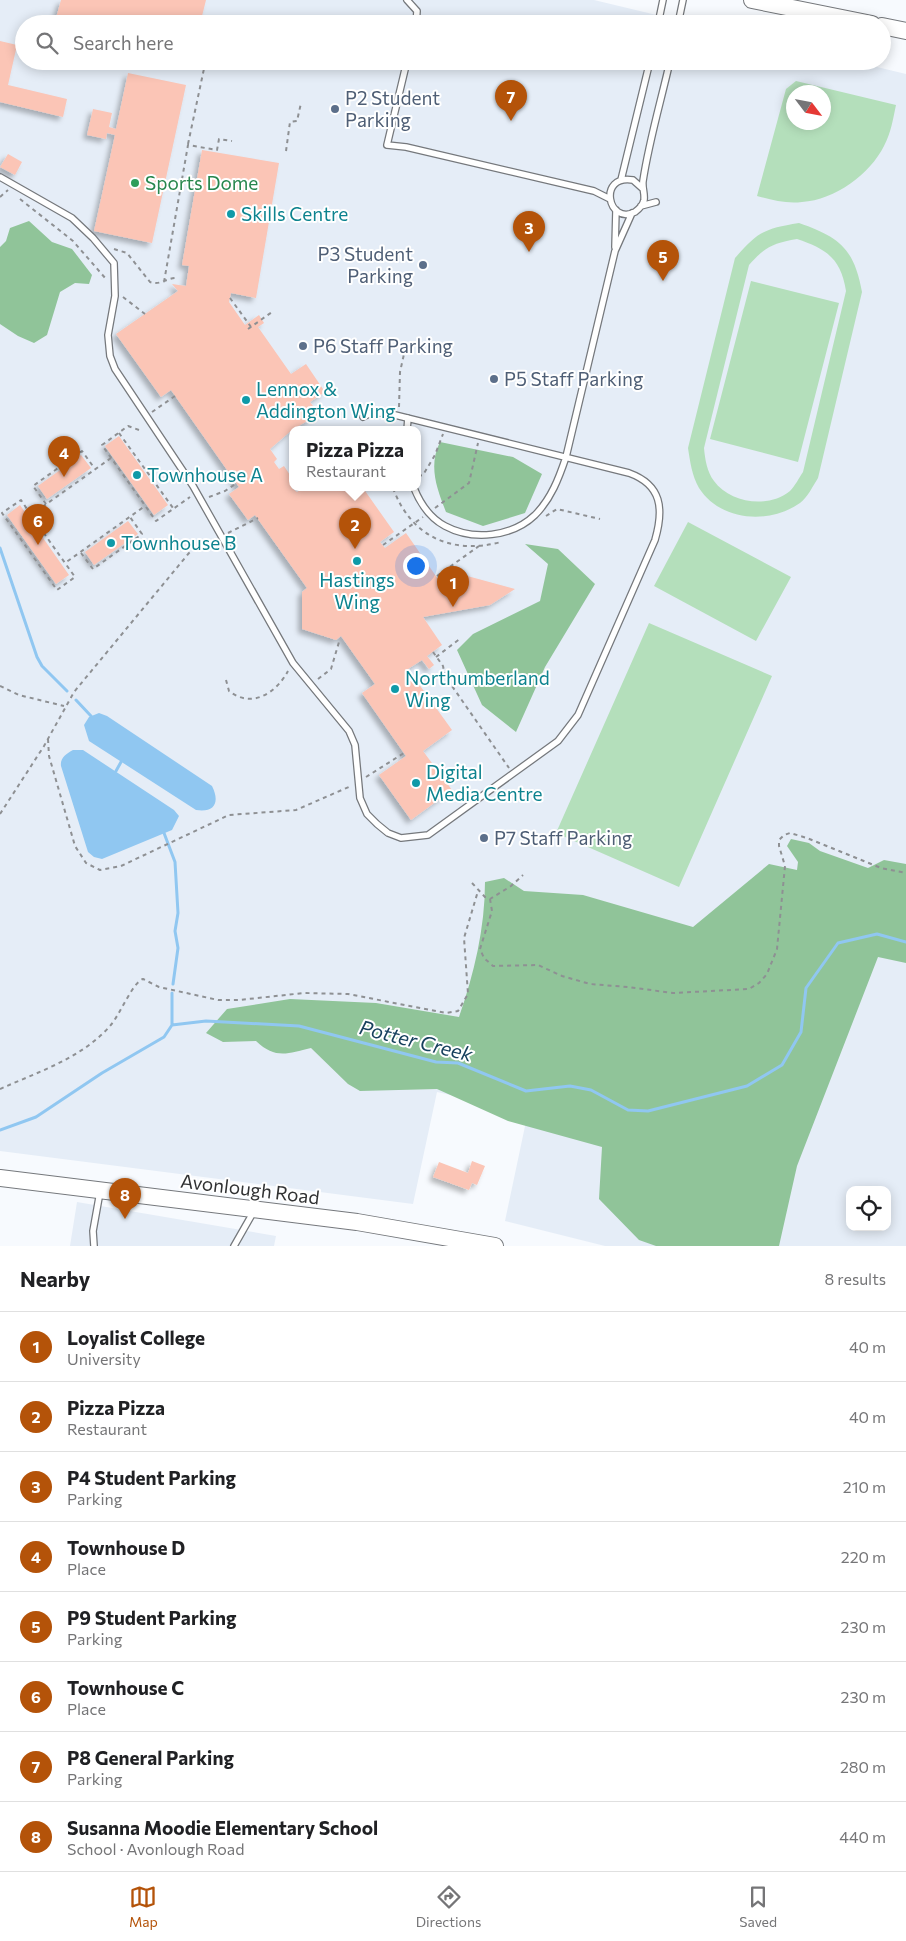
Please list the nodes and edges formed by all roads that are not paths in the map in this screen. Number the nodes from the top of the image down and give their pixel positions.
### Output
1 (407, 0) edge
2 (663, 0) edge
3 (684, 0) edge
4 (752, 0) edge
5 (416, 15) edge
6 (660, 15) edge
7 (680, 15) edge
8 (827, 15) edge
9 (891, 28) edge
10 (906, 30) edge
11 (405, 70) edge
12 (648, 70) edge
13 (668, 70) edge
14 (0, 177) edge
15 (621, 180) junction
16 (612, 188) junction
17 (594, 191) junction
18 (643, 191) junction
19 (610, 199) junction
20 (641, 206) junction
21 (616, 210) junction
22 (632, 213) junction
23 (615, 251) junction
24 (363, 417) dead end
25 (408, 418) junction
26 (407, 426) edge
27 (566, 457) junction
28 (416, 491) edge
29 (0, 1178) edge
30 (100, 1190) junction
31 (256, 1210) junction
32 (94, 1246) edge
33 (234, 1246) edge
34 (495, 1246) edge

1 - 5 lane
2 - 6 lane
3 - 7 lane
4 - 8 street
9 - 10 street
11 - 17 lane
12 - 15 lane
13 - 18 lane
14 - 27 lane
15 - 16 lane
15 - 18 lane
16 - 17 lane
16 - 19 lane
17 - 19 lane
18 - 20 lane
18 - 20 lane
19 - 21 lane
20 - 22 lane
21 - 22 lane
21 - 23 lane
22 - 23 lane
23 - 27 lane
24 - 25 lane
25 - 26 lane
25 - 27 lane
27 - 28 lane
29 - 30 street, Avonlough Road
30 - 31 street, Avonlough Road
30 - 32 lane
31 - 33 lane
31 - 34 street, Avonlough Road

